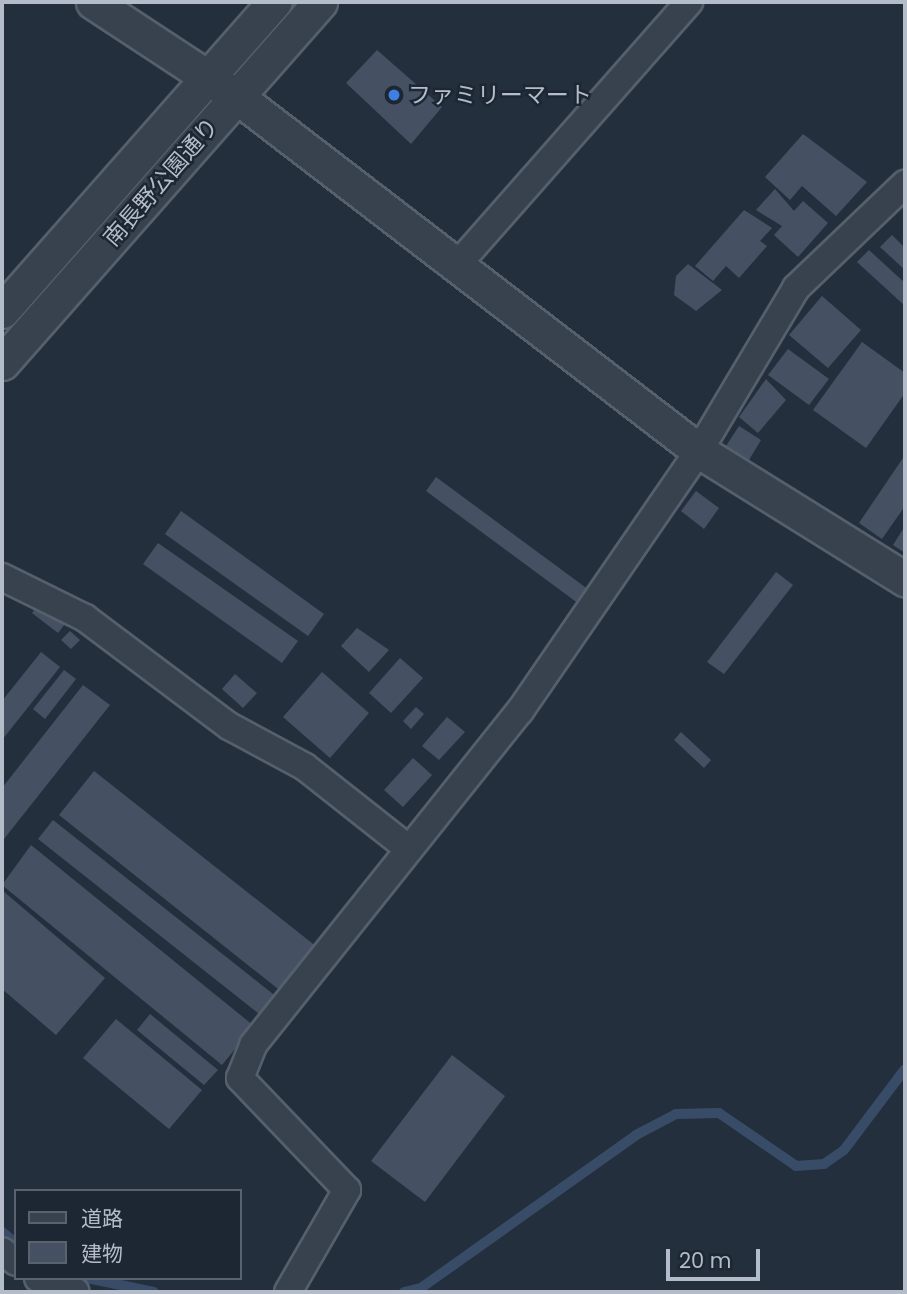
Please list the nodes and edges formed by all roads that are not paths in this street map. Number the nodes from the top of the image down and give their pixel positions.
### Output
1 (93, 2) edge
2 (274, 2) edge
3 (320, 2) edge
4 (689, 2) edge
5 (209, 77) junction
6 (236, 96) junction
7 (905, 184) edge
8 (459, 263) junction
9 (2, 311) edge
10 (2, 363) edge
11 (699, 451) junction
12 (2, 577) edge
13 (905, 579) edge
14 (409, 849) junction
15 (43, 1280) edge
16 (76, 1292) edge
17 (288, 1292) edge

1 - 5 street
2 - 5 street, 南長野公園通り
3 - 6 street, 南長野公園通り
4 - 8 street
5 - 6 street
5 - 9 street, 南長野公園通り
6 - 8 street
6 - 10 street, 南長野公園通り
7 - 11 street
8 - 11 street
11 - 13 street
11 - 14 street
12 - 14 street
14 - 17 street
15 - 16 street

